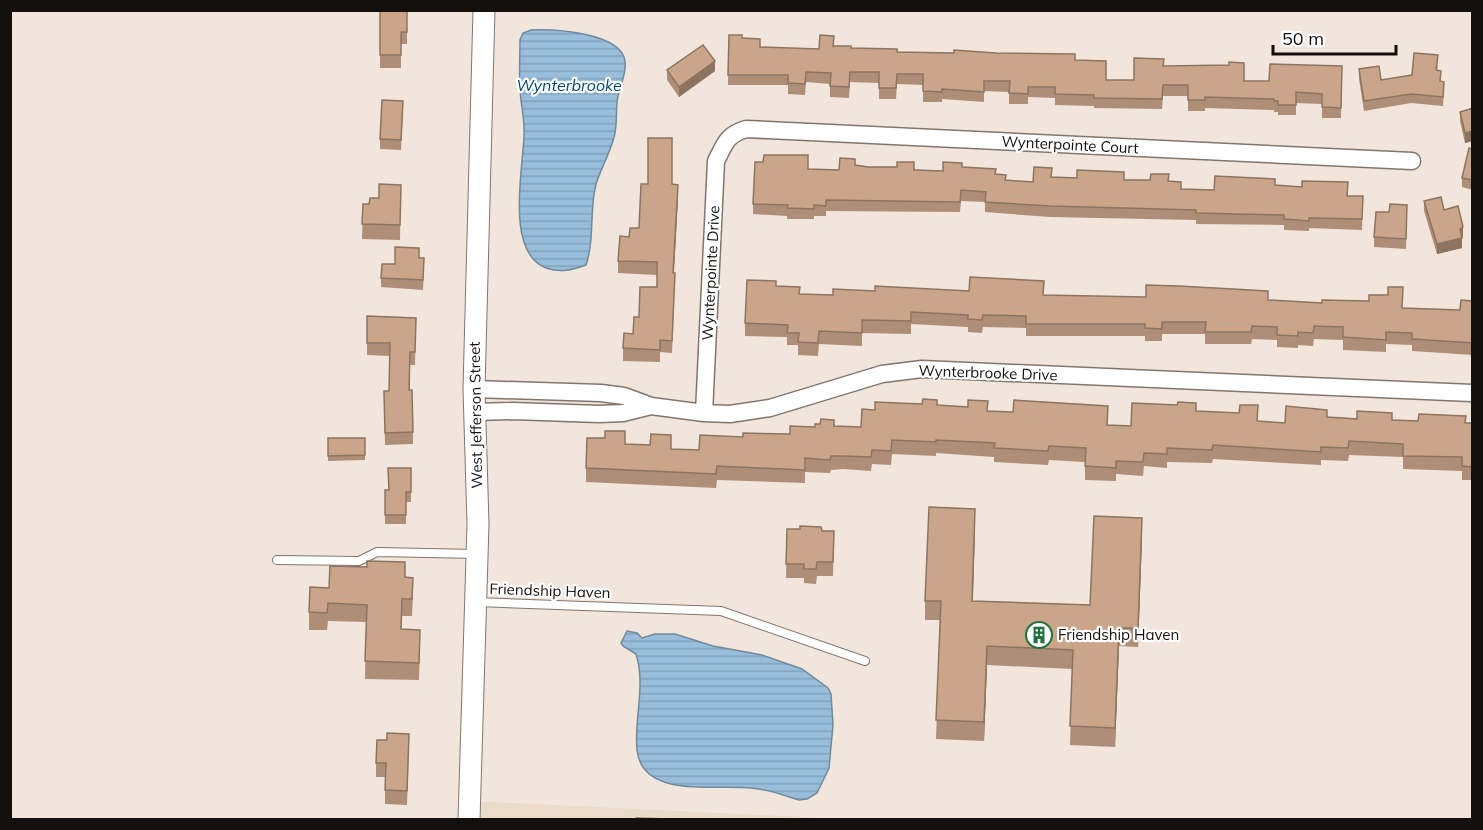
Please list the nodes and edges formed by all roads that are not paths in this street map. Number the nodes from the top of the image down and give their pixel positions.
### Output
1 (484, 10) edge
2 (729, 136) joint
3 (1412, 161) dead end
4 (474, 389) junction
5 (1473, 393) edge
6 (651, 406) junction
7 (474, 412) junction
8 (704, 413) junction
9 (478, 554) junction
10 (277, 560) dead end
11 (477, 602) junction
12 (865, 661) dead end
13 (469, 819) edge

1 - 4 street, West Jefferson Street
2 - 3 street, Wynterpointe Court
2 - 8 street, Wynterpointe Drive
4 - 6 street
4 - 7 street, West Jefferson Street
5 - 8 street, Wynterbrooke Drive
6 - 7 street, Wynterbrooke Drive
6 - 8 street, Wynterbrooke Drive
7 - 9 street, West Jefferson Street
9 - 10 lane
9 - 11 street, West Jefferson Street
11 - 12 lane, Friendship Haven
11 - 13 street, West Jefferson Street

